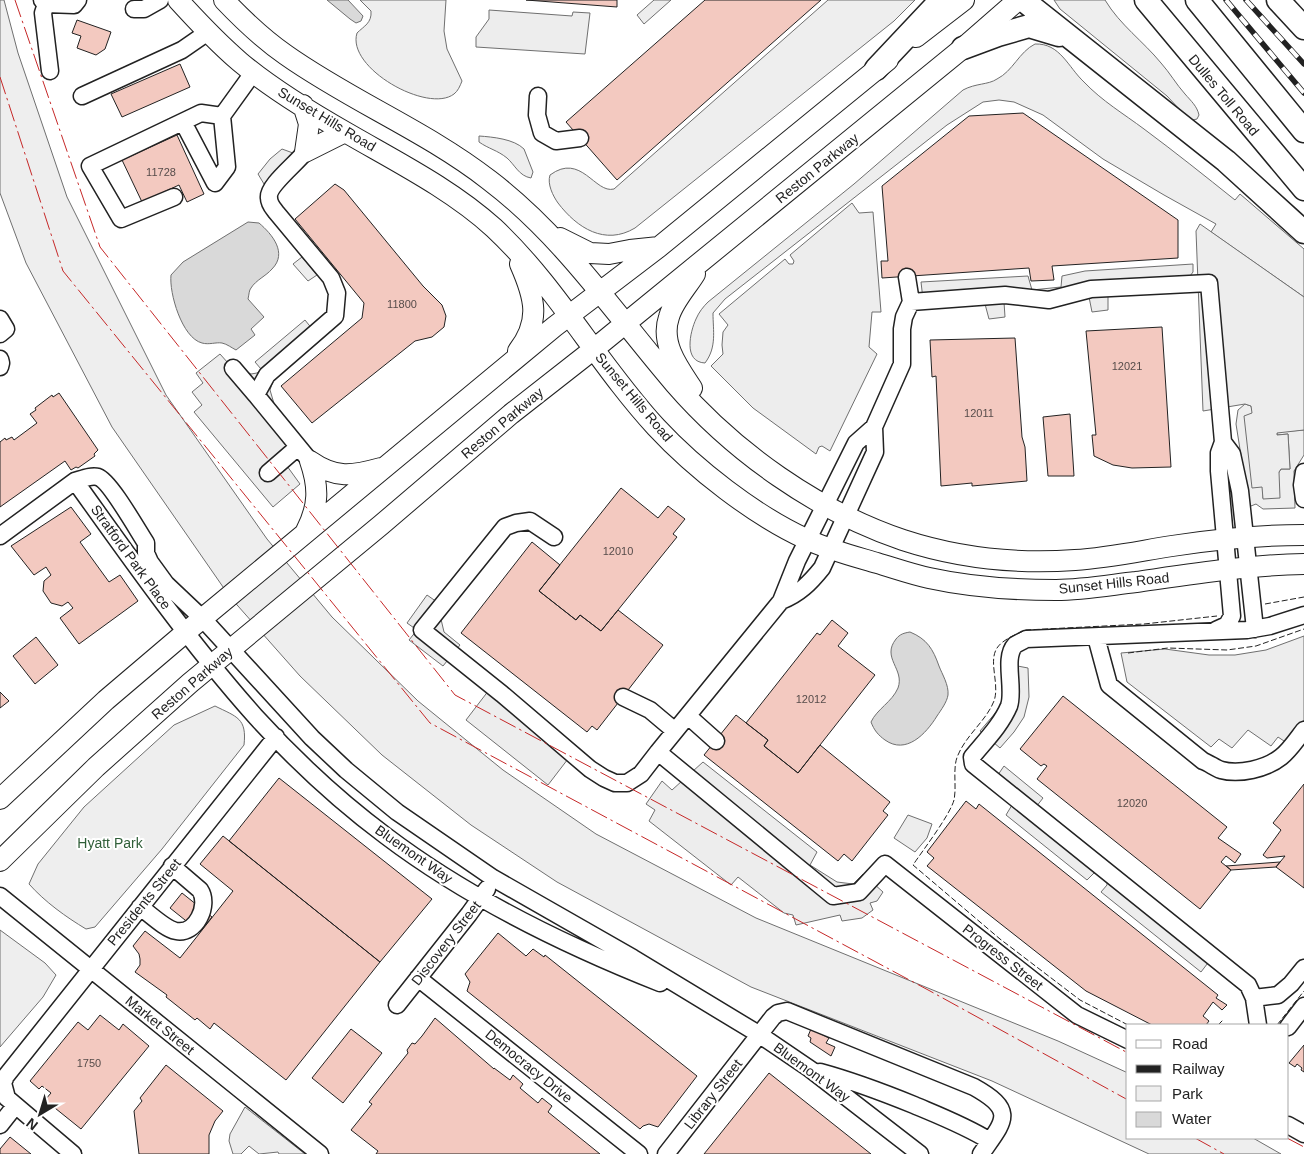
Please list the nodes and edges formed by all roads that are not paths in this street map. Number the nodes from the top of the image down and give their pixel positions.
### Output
1 (78, 0) edge
2 (160, 0) edge
3 (178, 0) edge
4 (224, 0) edge
5 (941, 0) edge
6 (964, 0) edge
7 (1018, 0) edge
8 (1023, 0) edge
9 (1146, 0) edge
10 (1197, 0) edge
11 (1278, 0) edge
12 (44, 2) edge
13 (132, 3) edge
14 (1304, 28) edge
15 (208, 32) junction
16 (1074, 40) junction
17 (963, 48) junction
18 (876, 69) junction
19 (50, 71) dead end
20 (253, 73) junction
21 (82, 96) dead end
22 (538, 96) dead end
23 (303, 106) junction
24 (222, 116) junction
25 (183, 122) junction
26 (1304, 131) edge
27 (345, 132) junction
28 (580, 138) dead end
29 (305, 152) junction
30 (1304, 189) edge
31 (174, 197) dead end
32 (546, 229) junction
33 (1304, 232) edge
34 (659, 247) junction
35 (514, 249) junction
36 (705, 258) junction
37 (908, 277) dead end
38 (599, 293) junction
39 (911, 302) junction
40 (569, 315) junction
41 (0, 318) edge
42 (624, 324) junction
43 (0, 334) edge
44 (594, 349) junction
45 (0, 359) edge
46 (0, 367) edge
47 (233, 368) dead end
48 (505, 368) junction
49 (256, 395) junction
50 (874, 427) junction
51 (720, 432) junction
52 (1223, 442) junction
53 (304, 454) junction
54 (386, 467) junction
55 (1304, 472) edge
56 (268, 473) dead end
57 (75, 481) junction
58 (1304, 499) edge
59 (825, 504) junction
60 (847, 515) junction
61 (1304, 535) edge
62 (0, 536) edge
63 (1246, 536) junction
64 (554, 537) dead end
65 (299, 539) junction
66 (1224, 539) junction
67 (808, 540) junction
68 (831, 548) junction
69 (140, 557) junction
70 (1304, 564) edge
71 (1249, 567) junction
72 (1227, 570) junction
73 (781, 601) junction
74 (1304, 615) edge
75 (203, 619) junction
76 (1255, 629) junction
77 (1216, 630) junction
78 (186, 632) junction
79 (1096, 637) junction
80 (231, 649) junction
81 (213, 664) junction
82 (626, 693) dead end
83 (688, 716) junction
84 (1304, 730) edge
85 (675, 731) junction
86 (276, 737) junction
87 (716, 741) dead end
88 (658, 752) junction
89 (0, 799) edge
90 (0, 861) edge
91 (172, 866) junction
92 (493, 878) junction
93 (0, 896) edge
94 (481, 898) junction
95 (140, 907) junction
96 (90, 968) junction
97 (1304, 968) edge
98 (418, 978) junction
99 (698, 998) junction
100 (1254, 998) junction
101 (397, 1005) dead end
102 (1304, 1006) edge
103 (1258, 1024) edge
104 (1289, 1026) edge
105 (760, 1035) junction
106 (1126, 1039) edge
107 (810, 1069) junction
108 (1, 1084) edge
109 (15, 1106) junction
110 (0, 1125) edge
111 (1289, 1126) edge
112 (1304, 1134) edge
113 (986, 1148) edge
114 (73, 1154) edge
115 (320, 1154) edge
116 (639, 1154) edge
117 (666, 1154) edge
118 (920, 1154) edge

1 - 12 street
2 - 13 street
3 - 15 main road, Sunset Hills Road
4 - 32 main road, Sunset Hills Road
5 - 18 highway
6 - 18 main road
7 - 17 main road, Reston Parkway
8 - 16 highway
9 - 30 highway, Dulles Toll Road
10 - 26 highway
11 - 14 highway
12 - 19 street
15 - 20 main road, Sunset Hills Road
15 - 21 street
16 - 17 highway
16 - 33 highway
17 - 36 main road, Reston Parkway
18 - 34 main road
20 - 23 main road, Sunset Hills Road
20 - 24 street
22 - 28 street
23 - 27 main road, Sunset Hills Road
23 - 29 main road
24 - 25 street
24 - 25 street
25 - 31 street
27 - 29 main road
27 - 35 main road, Sunset Hills Road
29 - 49 street
32 - 34 main road
32 - 38 main road, Sunset Hills Road
34 - 38 main road
35 - 40 main road, Sunset Hills Road
35 - 48 main road
36 - 42 main road, Reston Parkway
36 - 51 main road
37 - 39 street
38 - 40 main road
38 - 42 main road, Sunset Hills Road
39 - 50 street
39 - 52 street
40 - 44 main road, Sunset Hills Road
40 - 48 main road
41 - 43 street
42 - 44 main road, Reston Parkway
42 - 51 main road, Sunset Hills Road
44 - 67 main road, Sunset Hills Road
44 - 80 main road, Reston Parkway
45 - 46 street
47 - 49 street
48 - 54 main road
49 - 53 street
50 - 59 street
50 - 60 street
51 - 59 main road, Sunset Hills Road
52 - 63 street
52 - 66 street
53 - 54 main road
53 - 56 street
53 - 65 main road
54 - 65 main road
55 - 58 street
57 - 62 street, Stratford Park Place
57 - 69 street, Stratford Park Place
57 - 69 street, Stratford Park Place
59 - 60 main road, Sunset Hills Road
59 - 67 street
60 - 66 main road, Sunset Hills Road
60 - 68 street
61 - 63 main road, Sunset Hills Road
63 - 66 main road, Sunset Hills Road
63 - 71 street
64 - 88 street
65 - 75 main road
66 - 72 street
67 - 68 main road, Sunset Hills Road
67 - 73 street
68 - 72 main road, Sunset Hills Road
68 - 73 street
69 - 75 street, Stratford Park Place
69 - 78 street, Stratford Park Place
70 - 71 main road, Sunset Hills Road
71 - 72 main road, Sunset Hills Road
71 - 76 street
72 - 77 street
73 - 83 street
74 - 76 street
75 - 78 main road
75 - 80 street, Bluemont Way
76 - 77 street
77 - 79 street
78 - 81 street, Bluemont Way
78 - 89 main road
79 - 84 street
79 - 100 street
80 - 81 main road, Reston Parkway
80 - 92 street, Bluemont Way
81 - 86 street, Bluemont Way
81 - 90 main road, Reston Parkway
82 - 85 street
83 - 85 street
83 - 87 street
85 - 88 street
86 - 91 street, Presidents Street
86 - 94 street, Bluemont Way
88 - 106 street, Progress Street
91 - 95 street, Presidents Street
91 - 95 street
92 - 94 street, Discovery Street
92 - 99 street, Bluemont Way
93 - 96 street, Market Street
94 - 98 street, Discovery Street
94 - 99 street, Bluemont Way
95 - 96 street, Presidents Street
96 - 108 street, Presidents Street
96 - 115 street, Market Street
97 - 100 street
98 - 101 street, Discovery Street
98 - 116 street, Democracy Drive
99 - 105 street, Bluemont Way
100 - 103 street
102 - 104 street
105 - 107 street, Bluemont Way
105 - 113 street, Library Street
105 - 117 street, Library Street
107 - 113 street
107 - 118 street, Bluemont Way
108 - 109 street
109 - 110 street
109 - 114 street
111 - 112 street

